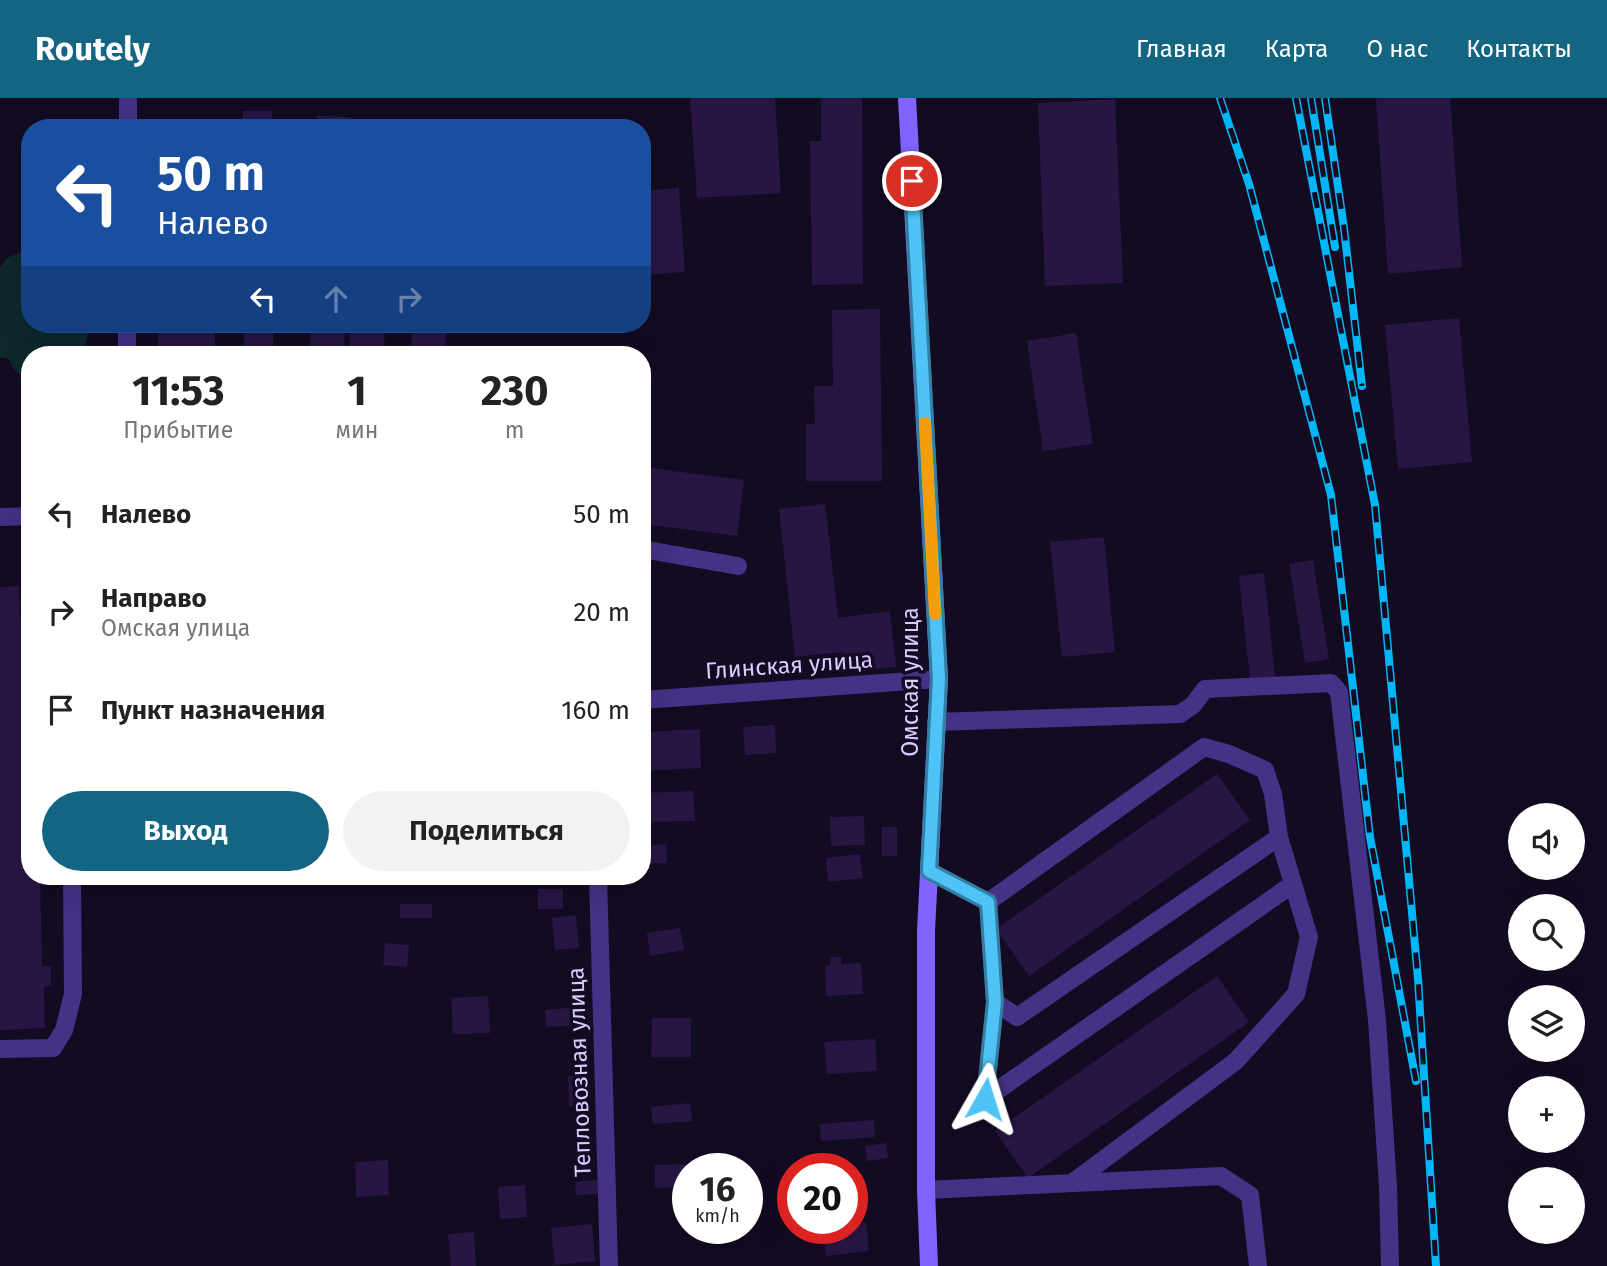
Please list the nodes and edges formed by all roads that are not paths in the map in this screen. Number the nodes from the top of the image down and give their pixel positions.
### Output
1 (128, 98) edge
2 (907, 98) edge
3 (128, 119) edge
4 (21, 516) edge
5 (0, 517) edge
6 (651, 551) edge
7 (738, 566) dead end
8 (939, 679) junction
9 (651, 699) edge
10 (936, 722) junction
11 (1279, 837) junction
12 (929, 871) junction
13 (1293, 884) junction
14 (72, 885) edge
15 (598, 885) edge
16 (988, 902) junction
17 (995, 1002) junction
18 (0, 1049) edge
19 (1072, 1183) junction
20 (926, 1190) junction
21 (608, 1266) edge
22 (929, 1266) edge
23 (1258, 1266) edge
24 (1390, 1266) edge

1 - 3 street
2 - 8 main road, Омская улица
4 - 5 street
6 - 7 street
8 - 9 street, Глинская улица
8 - 10 main road, Омская улица
10 - 12 main road, Омская улица
10 - 24 street
11 - 13 street
11 - 16 street
11 - 17 street
12 - 16 street
12 - 20 main road, Омская улица
13 - 17 street
13 - 19 street
14 - 18 street
15 - 21 street, Тепловозная улица
16 - 17 street
19 - 20 street
19 - 23 street
20 - 22 main road, Омская улица

